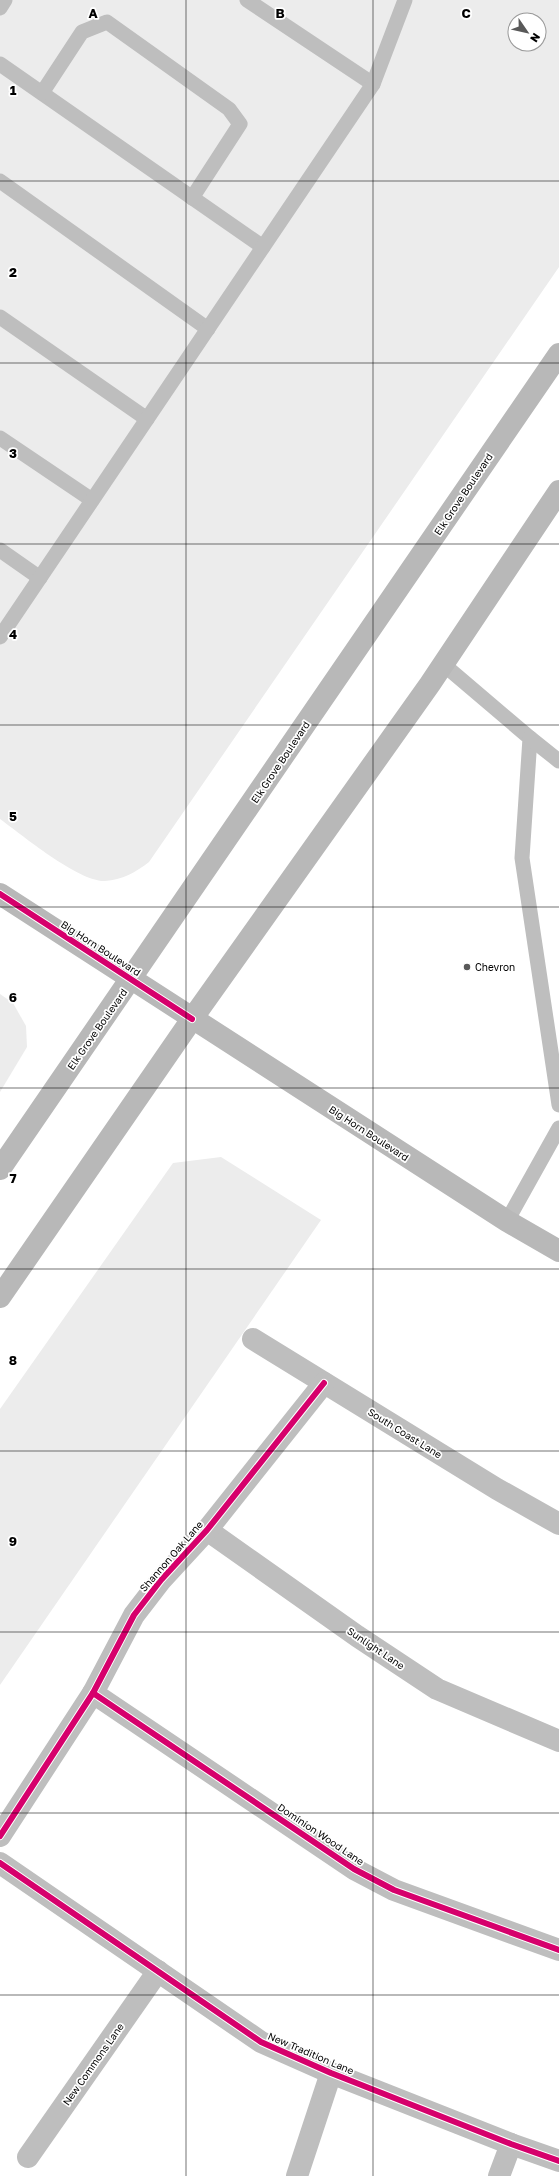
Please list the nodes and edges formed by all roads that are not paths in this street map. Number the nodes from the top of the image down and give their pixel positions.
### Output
1 (6, 0) edge
2 (247, 0) edge
3 (405, 0) edge
4 (0, 8) edge
5 (0, 64) edge
6 (373, 84) junction
7 (42, 93) junction
8 (0, 182) edge
9 (192, 198) junction
10 (263, 247) junction
11 (0, 317) edge
12 (208, 329) junction
13 (559, 354) edge
14 (147, 419) junction
15 (0, 438) edge
16 (559, 491) edge
17 (92, 500) junction
18 (0, 550) edge
19 (40, 578) junction
20 (0, 637) edge
21 (443, 664) junction
22 (530, 738) junction
23 (559, 761) edge
24 (0, 894) edge
25 (131, 980) junction
26 (192, 1019) junction
27 (559, 1105) edge
28 (559, 1128) edge
29 (0, 1169) edge
30 (506, 1221) junction
31 (559, 1251) edge
32 (0, 1297) edge
33 (253, 1339) dead end
34 (324, 1383) junction
35 (559, 1524) edge
36 (207, 1530) junction
37 (93, 1693) junction
38 (559, 1741) edge
39 (0, 1836) edge
40 (0, 1863) edge
41 (559, 1950) edge
42 (158, 1971) junction
43 (331, 2073) junction
44 (511, 2144) junction
45 (28, 2157) dead end
46 (559, 2160) edge
47 (296, 2176) edge
48 (499, 2176) edge

1 - 4 lane
2 - 6 lane
3 - 6 lane
5 - 7 lane
6 - 10 lane
7 - 9 lane
7 - 9 lane
8 - 12 lane
9 - 10 lane
10 - 12 lane
11 - 14 lane
12 - 14 lane
13 - 25 main road, Elk Grove Boulevard
14 - 17 lane
15 - 17 lane
16 - 21 main road
17 - 19 lane
18 - 19 lane
19 - 20 lane
21 - 22 lane
21 - 26 main road
22 - 23 lane
22 - 27 lane
24 - 25 main road, Big Horn Boulevard
25 - 26 main road, Big Horn Boulevard
25 - 29 main road, Elk Grove Boulevard
26 - 30 main road, Big Horn Boulevard
26 - 32 main road
28 - 30 lane
30 - 31 main road, Big Horn Boulevard
33 - 34 street, South Coast Lane
34 - 35 street, South Coast Lane
34 - 36 street, Shannon Oak Lane
36 - 37 street, Shannon Oak Lane
36 - 38 street, Sunlight Lane
37 - 39 street, Shannon Oak Lane
37 - 41 street, Dominion Wood Lane
40 - 42 street, New Tradition Lane
42 - 43 street, New Tradition Lane
42 - 45 street, New Commons Lane
43 - 44 street, New Tradition Lane
43 - 47 street
44 - 46 street, New Tradition Lane
44 - 48 street

